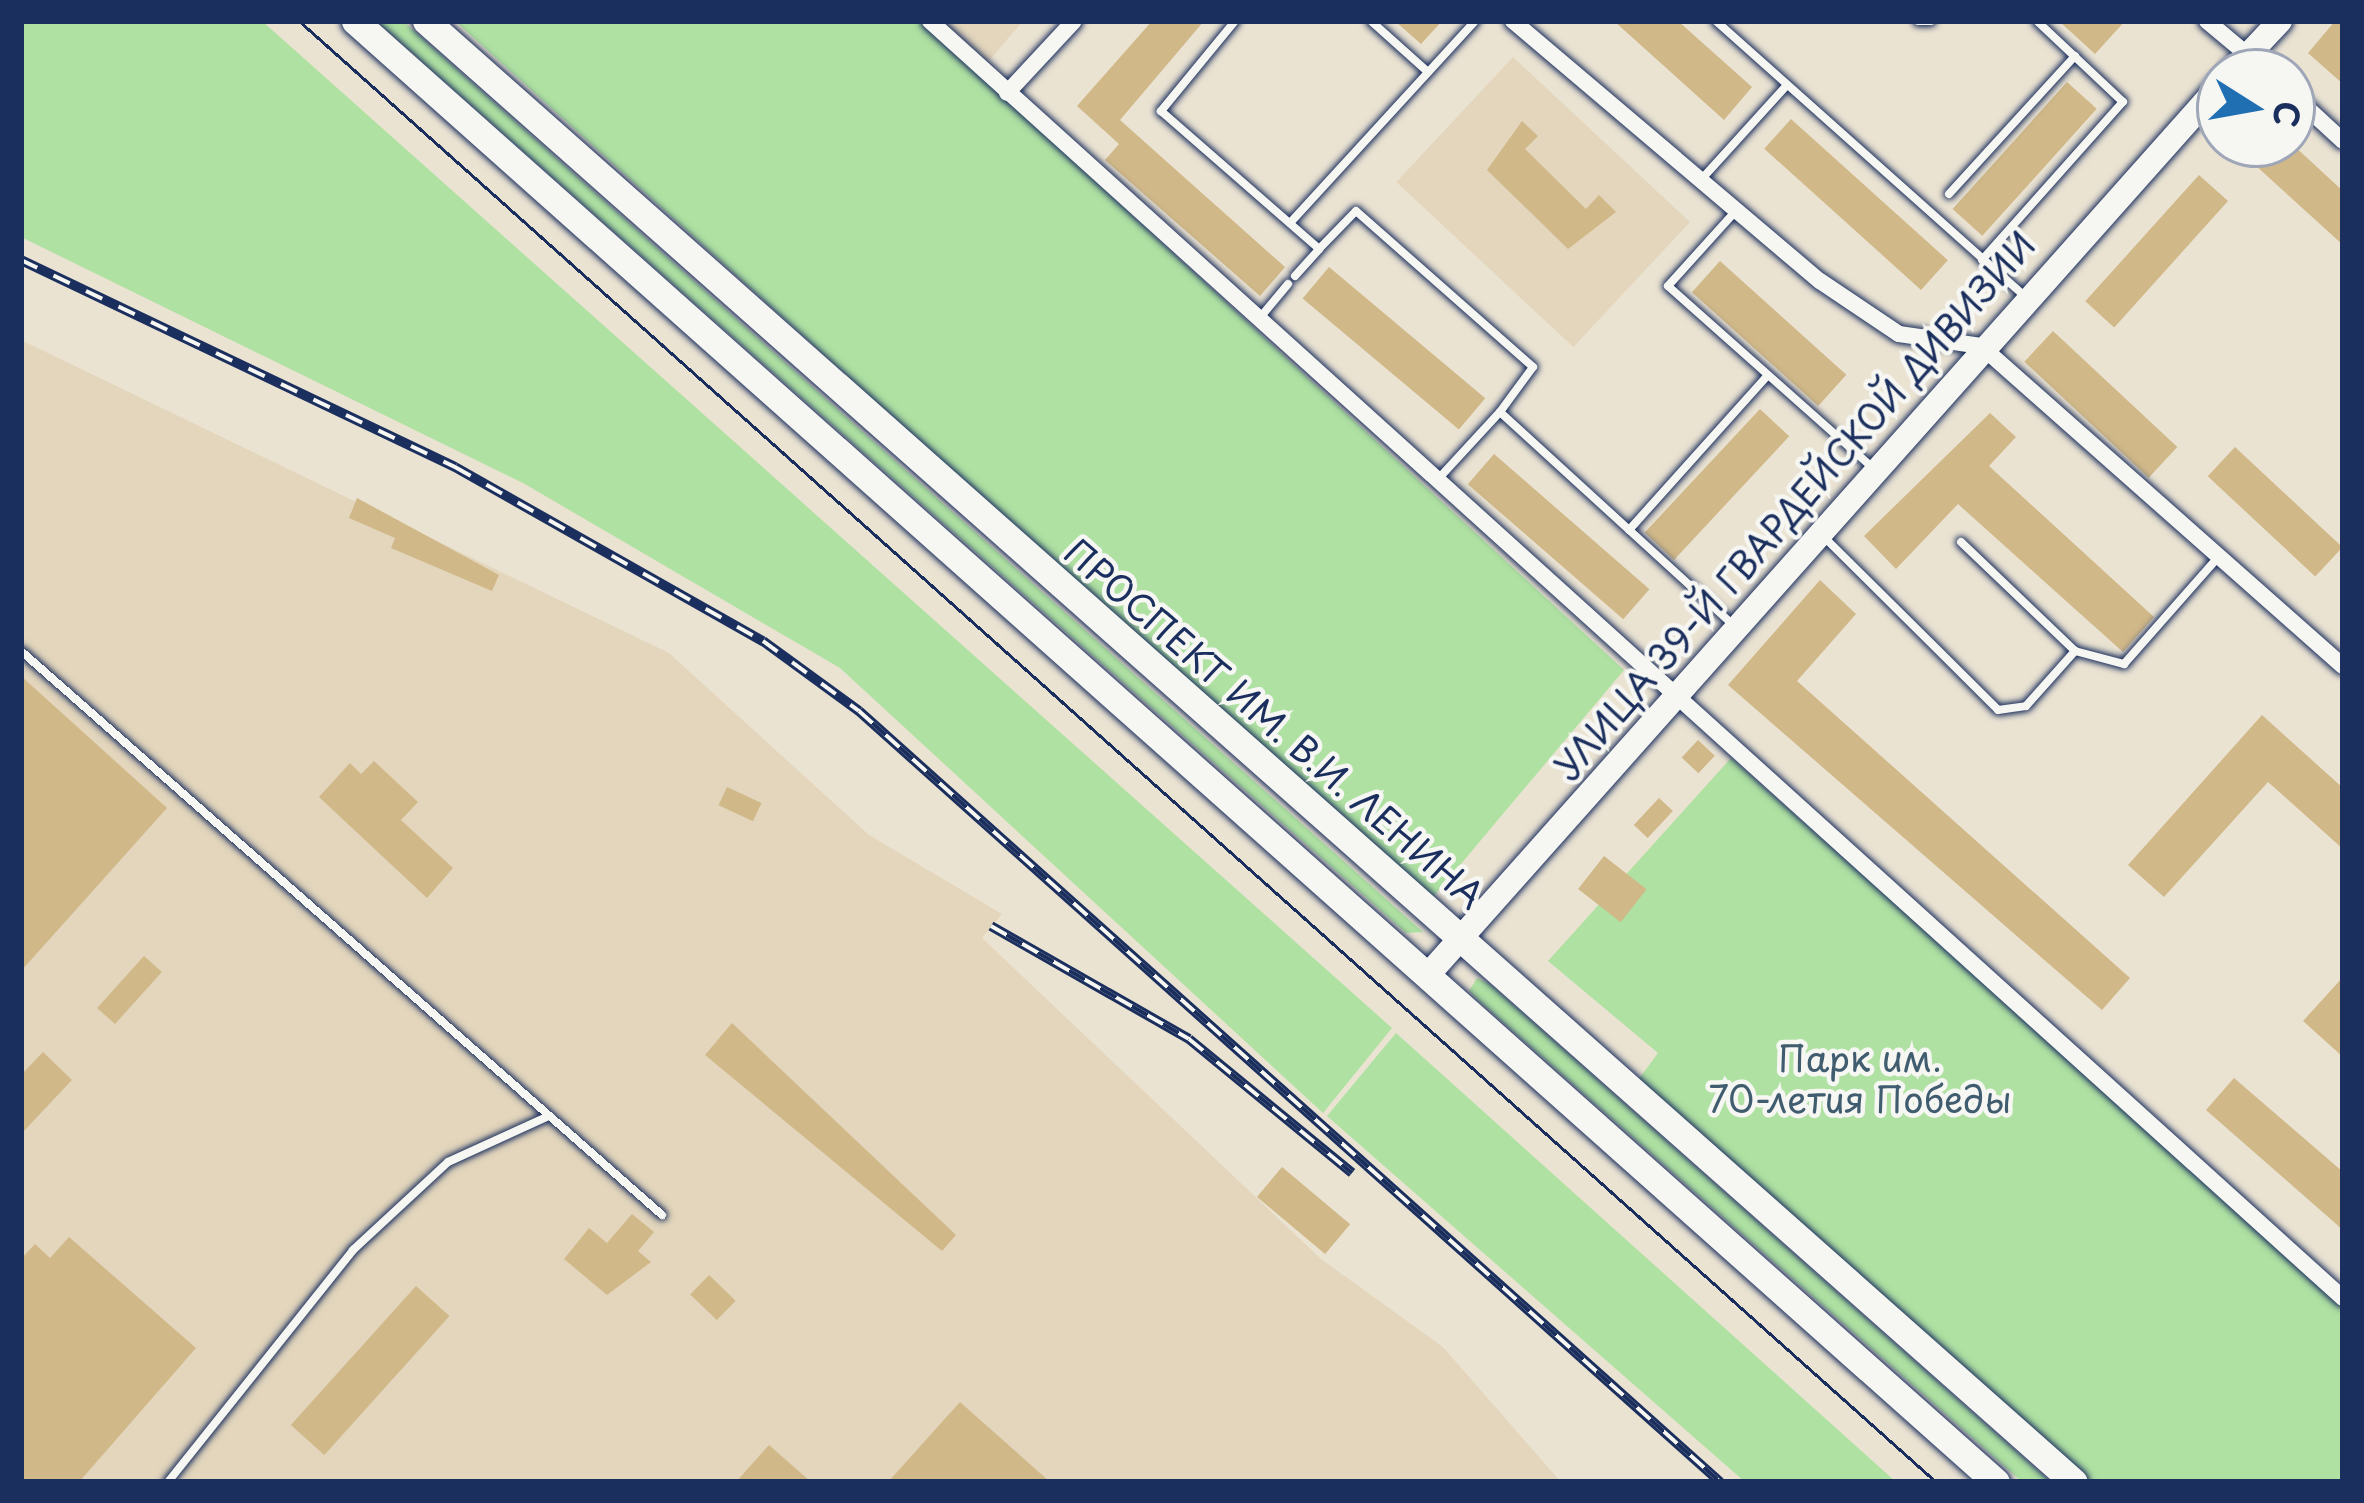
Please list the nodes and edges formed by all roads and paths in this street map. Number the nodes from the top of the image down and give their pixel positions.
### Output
1 (355, 21) edge
2 (426, 21) edge
3 (930, 21) edge
4 (1074, 21) edge
5 (1235, 21) edge
6 (1371, 21) edge
7 (1475, 21) edge
8 (1513, 21) edge
9 (1716, 21) edge
10 (1918, 21) edge
11 (1931, 21) edge
12 (2037, 21) edge
13 (2207, 21) edge
14 (2280, 21) edge
15 (2233, 48) edge
16 (2262, 48) edge
17 (2075, 56) junction
18 (1428, 72) junction
19 (1787, 85) junction
20 (1007, 93) junction
21 (2196, 111) edge
22 (2316, 116) edge
23 (2343, 140) edge
24 (1698, 183) junction
25 (1948, 194) dead end
26 (1732, 214) junction
27 (1290, 224) junction
28 (1318, 248) junction
29 (1982, 260) junction
30 (2024, 295) junction
31 (1257, 321) junction
32 (1981, 346) junction
33 (1768, 375) junction
34 (1500, 412) junction
35 (1875, 470) junction
36 (1434, 483) junction
37 (1629, 530) junction
38 (1819, 532) junction
39 (1961, 542) dead end
40 (2222, 552) junction
41 (1734, 626) junction
42 (21, 651) edge
43 (2075, 651) junction
44 (2343, 666) edge
45 (1669, 698) junction
46 (1461, 936) junction
47 (1426, 976) junction
48 (550, 1116) junction
49 (662, 1215) dead end
50 (2343, 1298) edge
51 (169, 1482) edge
52 (1996, 1482) edge
53 (2074, 1482) edge

1 - 47 main road
2 - 46 main road, ПРОСПЕКТ ИМ. В.И. ЛЕНИНА
3 - 20 street
4 - 20 street
5 - 27 lane
6 - 18 lane
7 - 18 lane
8 - 24 street
9 - 19 lane
10 - 11 lane
12 - 17 lane
13 - 15 street
14 - 16 main road
17 - 25 lane
17 - 29 lane
18 - 27 lane
19 - 24 lane
19 - 29 lane
20 - 31 street
21 - 30 main road, УЛИЦА 39-Й ГВАРДЕЙСКОЙ ДИВИЗИИ
22 - 23 street
24 - 26 street
26 - 32 street
26 - 33 lane
27 - 28 lane
28 - 31 lane
28 - 34 lane
29 - 30 lane
30 - 32 main road, УЛИЦА 39-Й ГВАРДЕЙСКОЙ ДИВИЗИИ
31 - 36 street
32 - 35 main road, УЛИЦА 39-Й ГВАРДЕЙСКОЙ ДИВИЗИИ
32 - 40 street
33 - 35 lane
33 - 37 lane
34 - 36 lane
34 - 37 lane
35 - 38 main road, УЛИЦА 39-Й ГВАРДЕЙСКОЙ ДИВИЗИИ
36 - 45 street
37 - 41 lane
38 - 41 main road, УЛИЦА 39-Й ГВАРДЕЙСКОЙ ДИВИЗИИ
38 - 43 lane
39 - 43 lane
40 - 43 lane
40 - 44 street
41 - 45 main road, УЛИЦА 39-Й ГВАРДЕЙСКОЙ ДИВИЗИИ
42 - 48 lane
45 - 46 main road, УЛИЦА 39-Й ГВАРДЕЙСКОЙ ДИВИЗИИ
45 - 50 street
46 - 47 main road, УЛИЦА 39-Й ГВАРДЕЙСКОЙ ДИВИЗИИ
46 - 53 main road, ПРОСПЕКТ ИМ. В.И. ЛЕНИНА
47 - 52 main road
48 - 49 lane
48 - 51 lane

